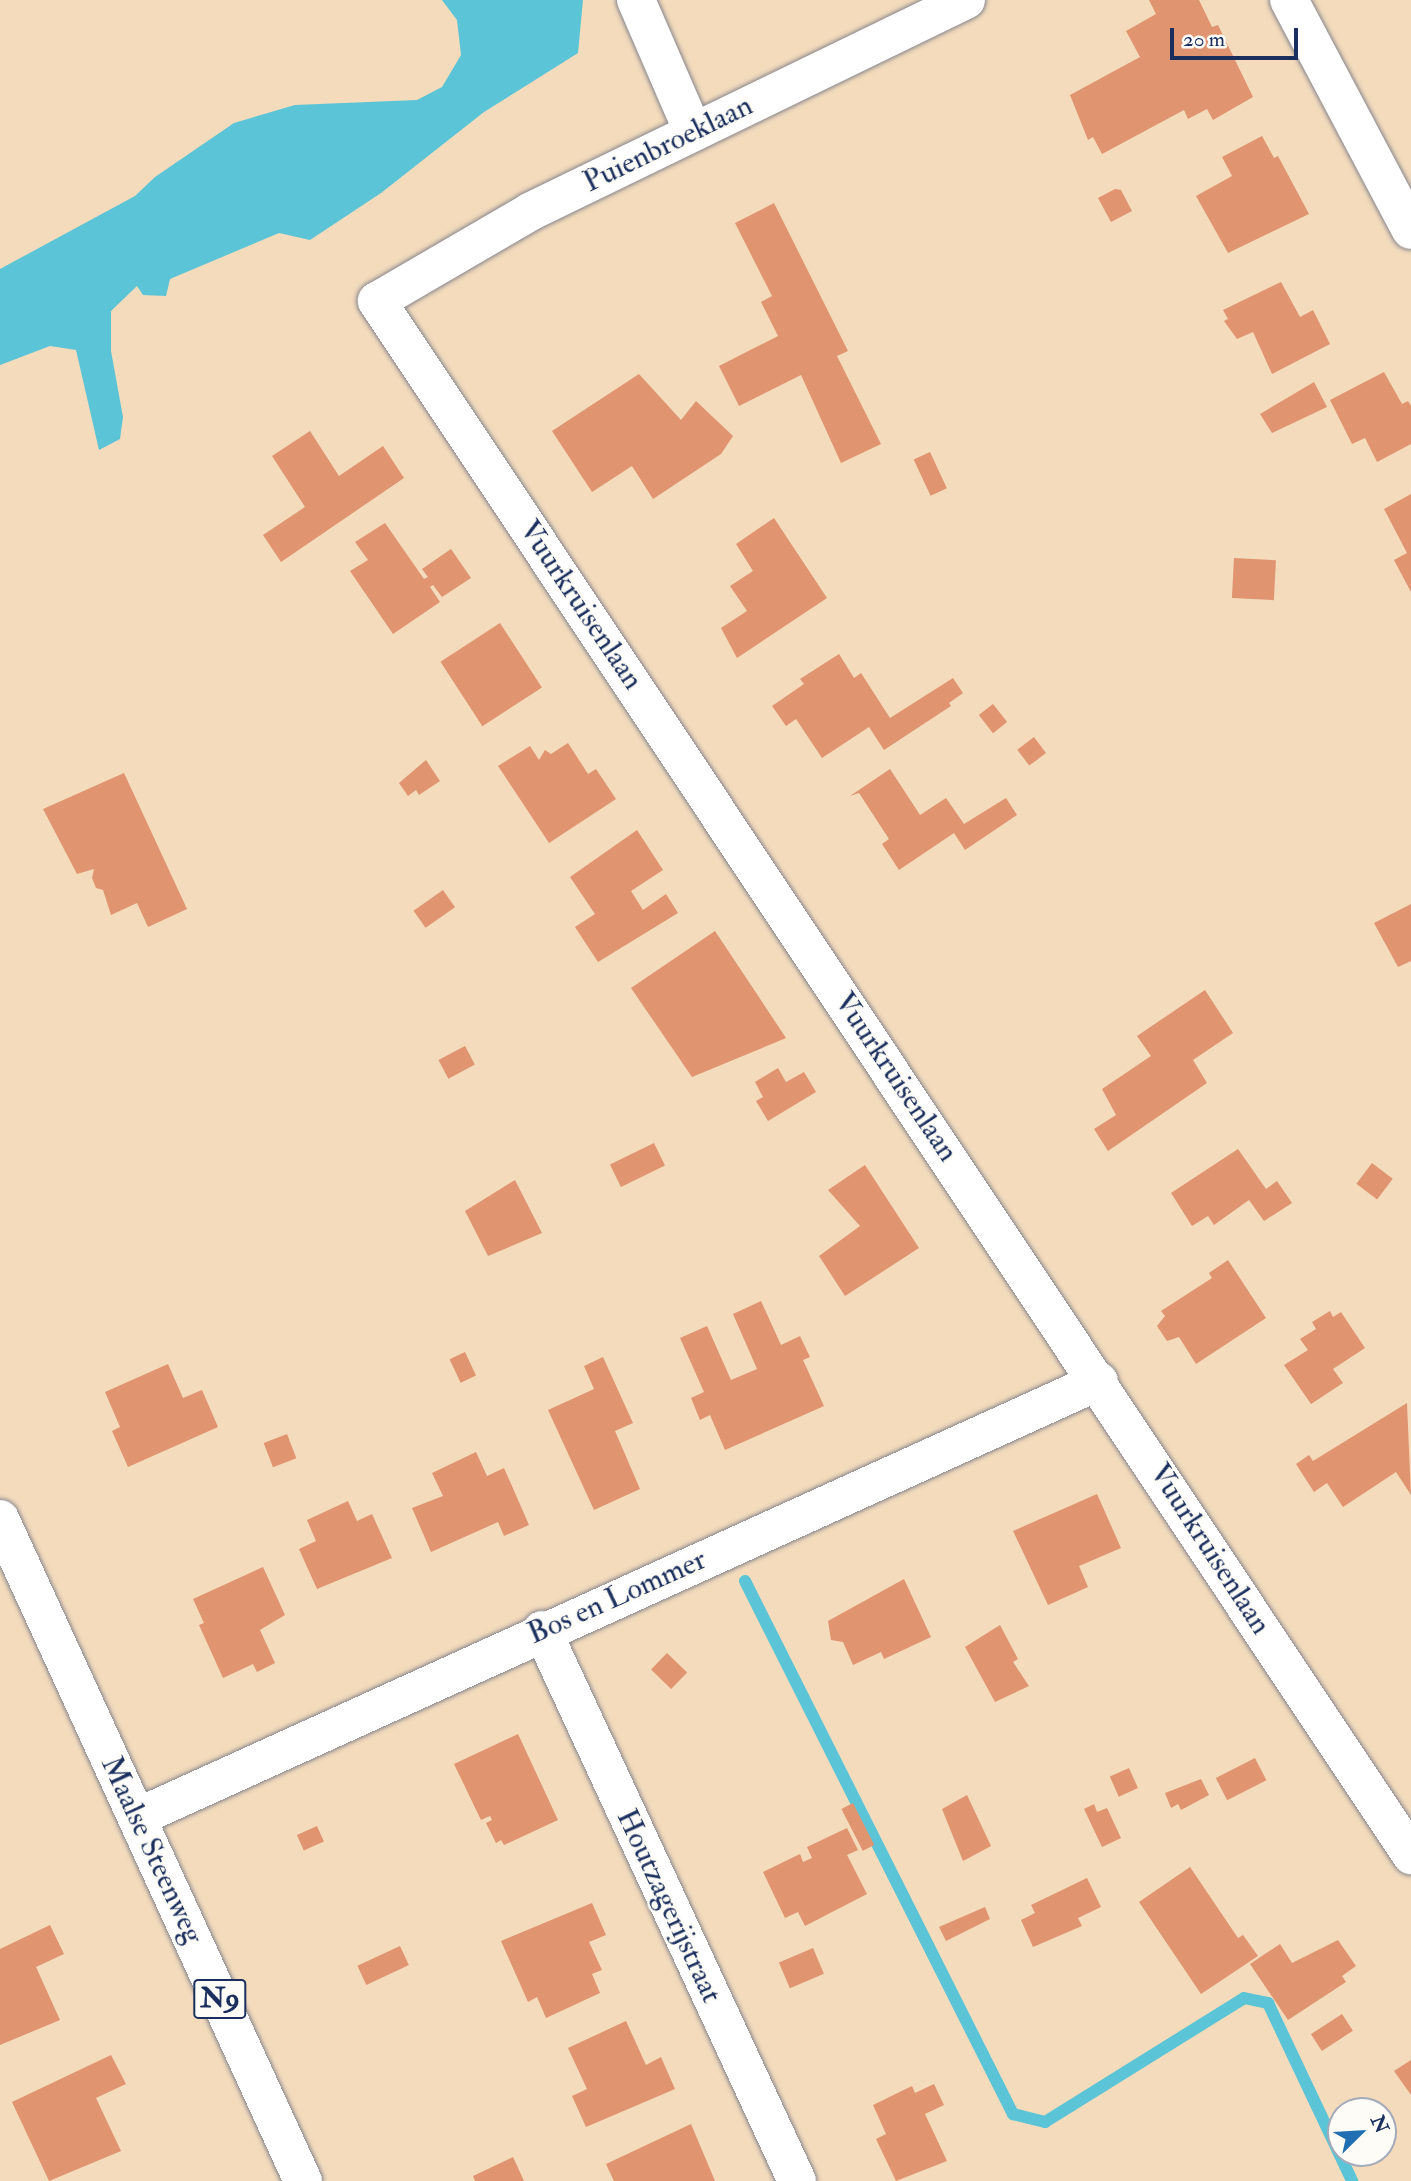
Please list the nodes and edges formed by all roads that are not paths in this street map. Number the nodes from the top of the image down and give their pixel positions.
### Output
1 (636, 0) edge
2 (966, 0) edge
3 (1289, 0) edge
4 (693, 132) junction
5 (1411, 230) edge
6 (377, 301) joint
7 (1099, 1381) junction
8 (0, 1519) edge
9 (542, 1630) junction
10 (138, 1817) junction
11 (1411, 1855) edge
12 (303, 2181) edge
13 (797, 2181) edge

1 - 4 street
2 - 4 street, Puienbroeklaan
3 - 5 street
4 - 6 street, Puienbroeklaan
6 - 7 street, Vuurkruisenlaan
7 - 9 street, Bos en Lommer
7 - 11 street, Vuurkruisenlaan
8 - 10 street, Maalse Steenweg / N9
9 - 10 street, Bos en Lommer
9 - 13 street, Houtzagerijstraat
10 - 12 street, Maalse Steenweg / N9

